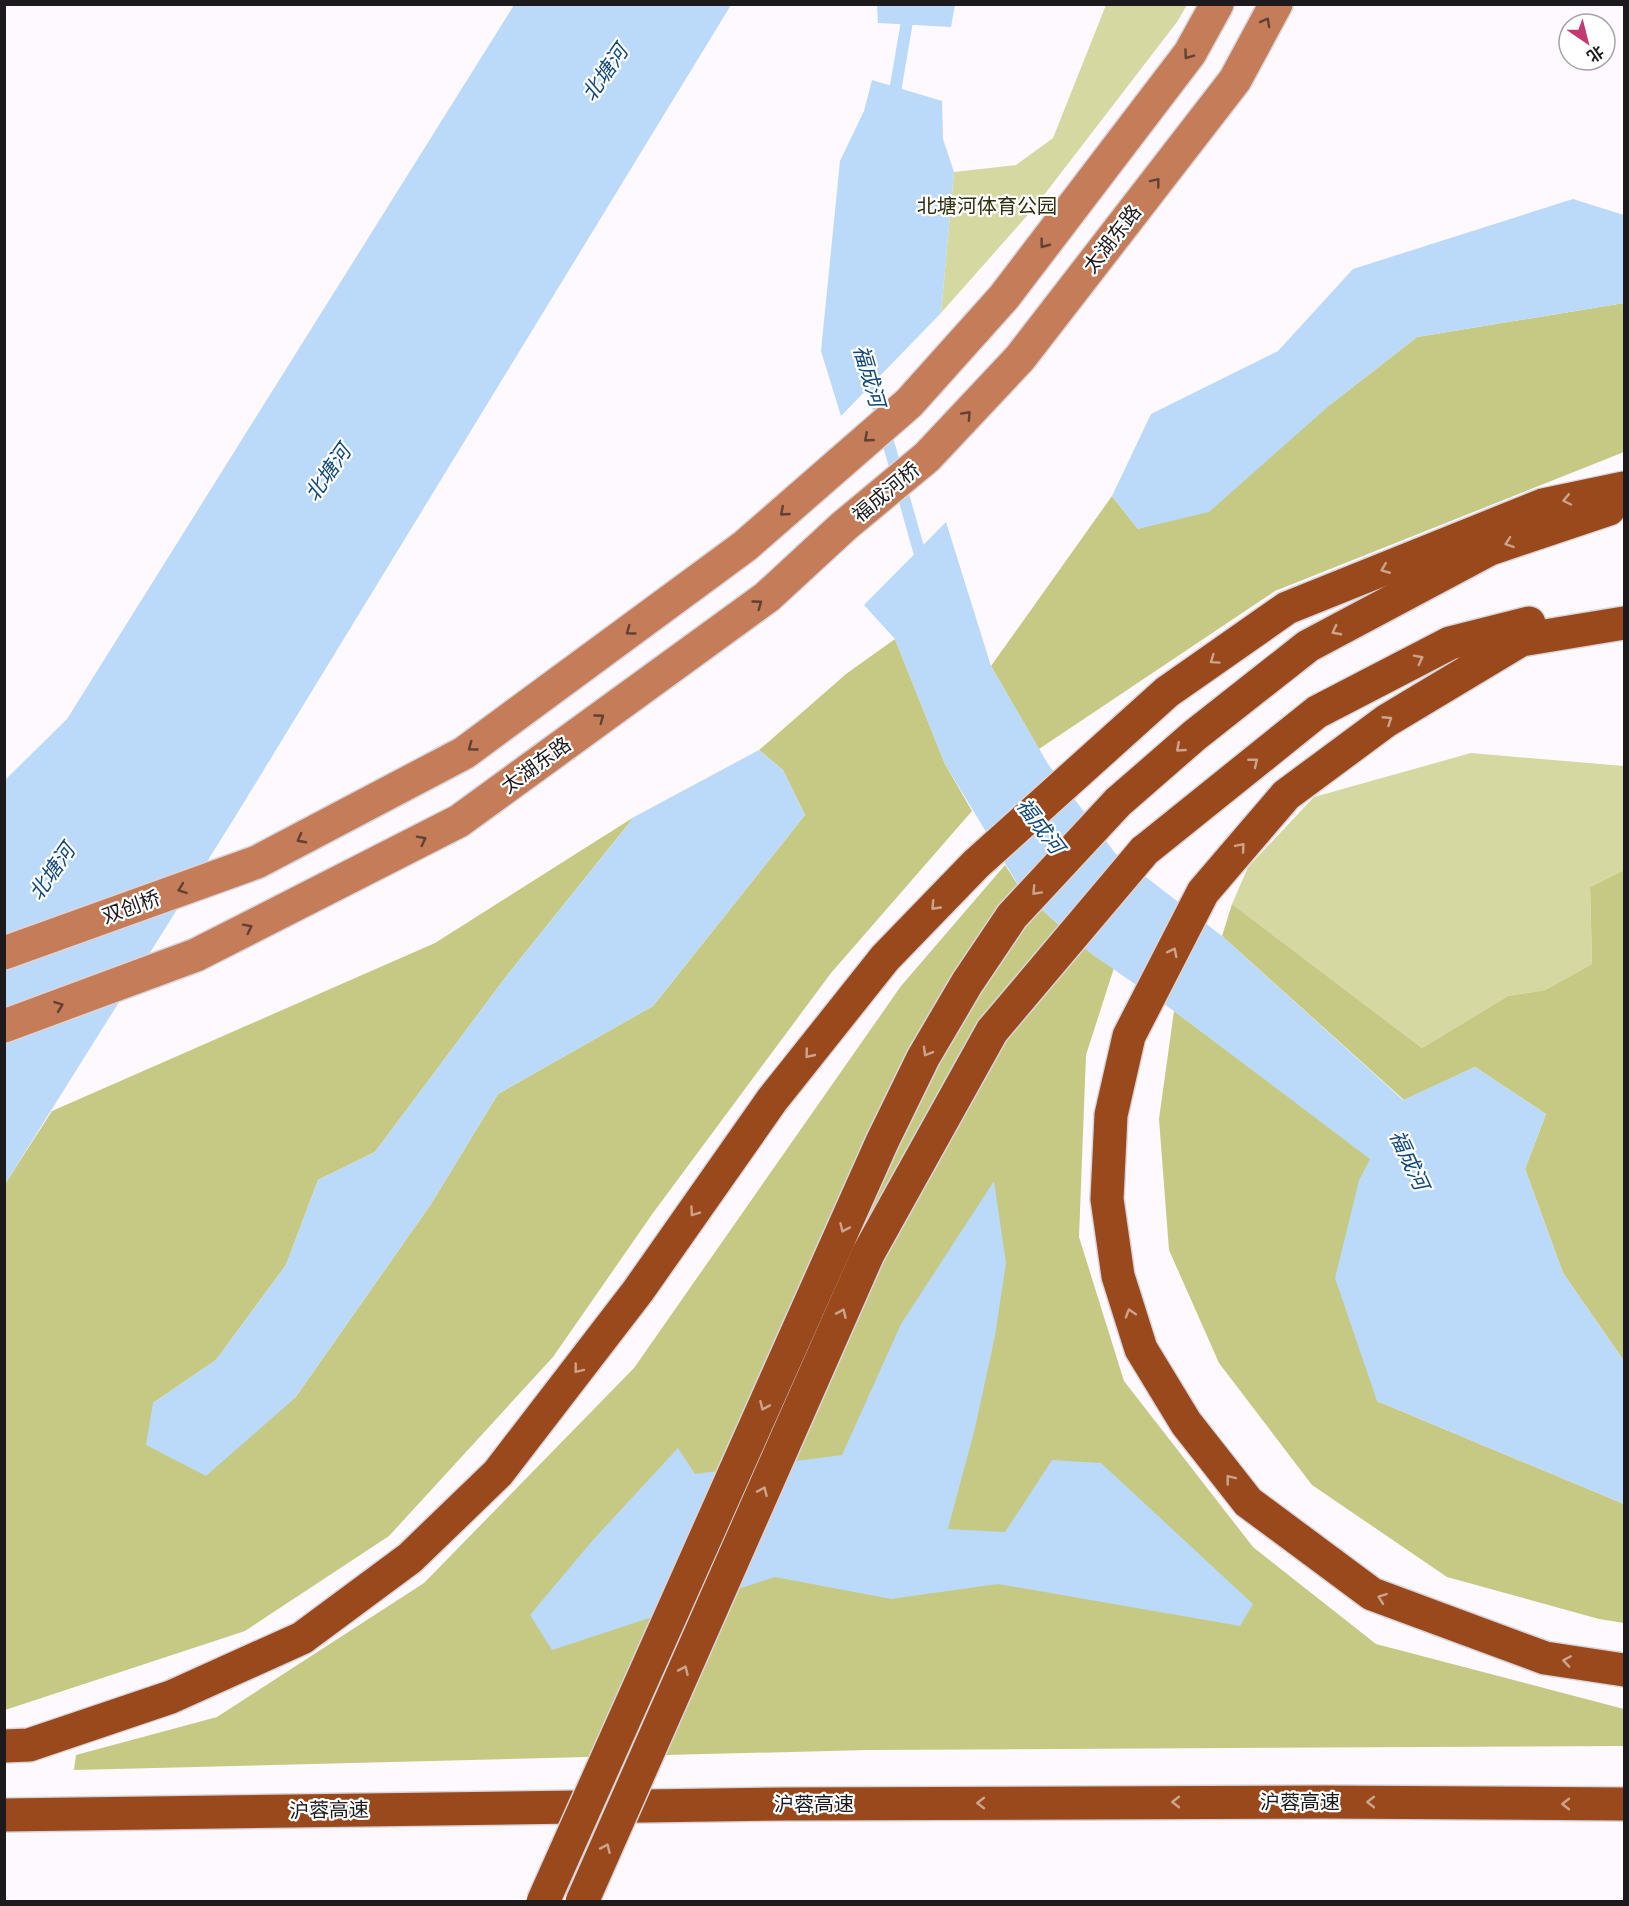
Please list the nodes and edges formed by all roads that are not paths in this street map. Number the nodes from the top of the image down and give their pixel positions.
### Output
1 (1217, 4) edge
2 (1276, 4) edge
3 (927, 458) joint
4 (1624, 488) edge
5 (1624, 504) edge
6 (844, 526) joint
7 (1624, 612) edge
8 (1624, 623) edge
9 (4, 953) edge
10 (4, 1026) edge
11 (1624, 1670) edge
12 (4, 1746) edge
13 (1624, 1804) edge
14 (4, 1815) edge
15 (543, 1902) edge
16 (582, 1902) edge

1 -> 9 main road, 双创桥
3 -> 2 main road, 太湖东路
3 - 6 main road, 福成河桥
4 -> 12 highway
5 -> 15 highway, bridge
10 -> 6 main road, 太湖东路
16 -> 7 highway, bridge
11 -> 8 highway
13 -> 14 highway, 沪蓉高速

